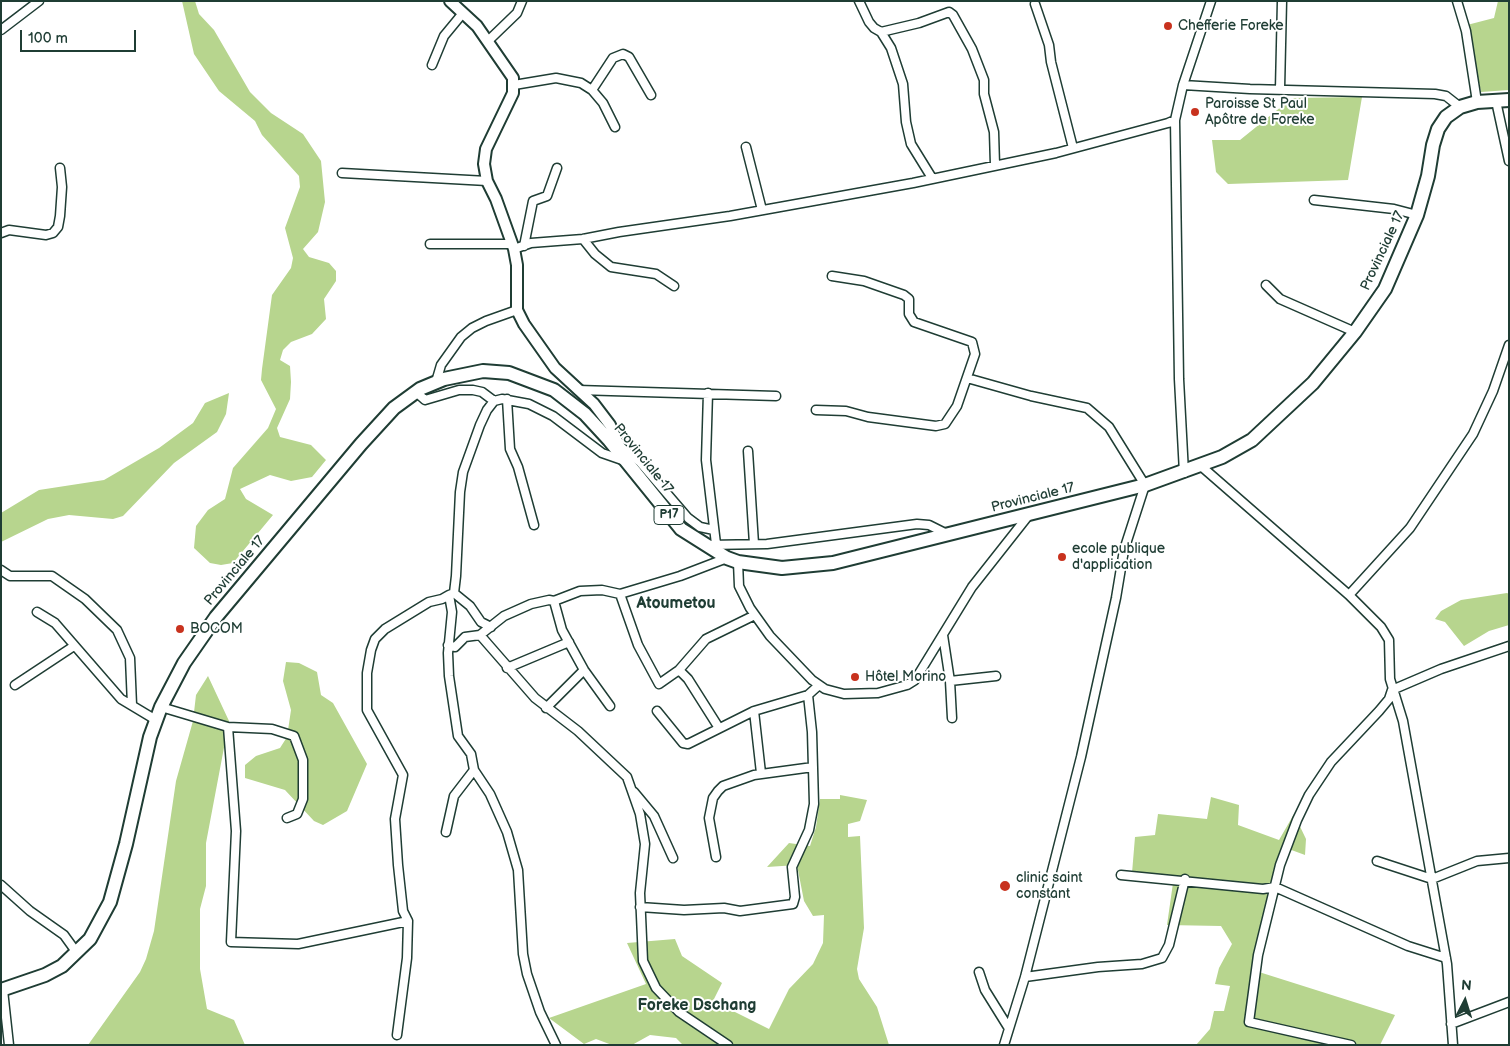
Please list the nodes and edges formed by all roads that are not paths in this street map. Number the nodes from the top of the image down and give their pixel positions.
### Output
1 (38, 1) edge
2 (450, 1) edge
3 (522, 1) edge
4 (860, 1) edge
5 (1211, 1) edge
6 (1282, 1) edge
7 (1457, 1) edge
8 (1035, 4) dead end
9 (463, 13) junction
10 (1, 30) edge
11 (881, 32) junction
12 (488, 41) junction
13 (432, 65) dead end
14 (514, 85) junction
15 (1183, 85) junction
16 (1280, 89) junction
17 (592, 90) junction
18 (651, 95) dead end
19 (1502, 100) edge
20 (1477, 102) junction
21 (1460, 107) junction
22 (1175, 120) junction
23 (615, 127) dead end
24 (1507, 146) edge
25 (746, 147) dead end
26 (1073, 148) junction
27 (1509, 161) edge
28 (995, 165) junction
29 (60, 168) dead end
30 (558, 168) dead end
31 (342, 173) dead end
32 (932, 178) junction
33 (487, 181) junction
34 (1314, 200) dead end
35 (762, 210) junction
36 (1417, 215) junction
37 (1, 233) edge
38 (583, 239) junction
39 (430, 244) dead end
40 (517, 246) junction
41 (832, 276) dead end
42 (1266, 285) dead end
43 (674, 286) dead end
44 (517, 310) junction
45 (1355, 332) junction
46 (1509, 345) edge
47 (968, 378) junction
48 (436, 382) junction
49 (578, 390) junction
50 (416, 392) junction
51 (708, 393) junction
52 (776, 396) dead end
53 (507, 399) junction
54 (494, 401) junction
55 (816, 410) dead end
56 (748, 451) dead end
57 (624, 456) junction
58 (1201, 466) junction
59 (1184, 473) junction
60 (1145, 485) junction
61 (1028, 516) junction
62 (534, 525) dead end
63 (714, 530) junction
64 (948, 534) junction
65 (754, 544) junction
66 (710, 545) junction
67 (733, 560) junction
68 (1, 570) edge
69 (452, 594) junction
70 (620, 594) junction
71 (1349, 595) junction
72 (554, 602) junction
73 (37, 612) dead end
74 (755, 615) junction
75 (491, 627) junction
76 (943, 634) junction
77 (480, 635) junction
78 (569, 642) junction
79 (448, 645) junction
80 (74, 646) junction
81 (1509, 646) edge
82 (507, 668) junction
83 (584, 670) junction
84 (679, 670) junction
85 (996, 676) dead end
86 (950, 681) junction
87 (15, 684) dead end
88 (818, 686) junction
89 (1392, 690) junction
90 (808, 695) junction
91 (132, 706) junction
92 (610, 706) dead end
93 (161, 707) junction
94 (546, 708) junction
95 (657, 711) dead end
96 (754, 711) junction
97 (952, 718) dead end
98 (156, 720) junction
99 (228, 727) junction
100 (719, 728) junction
101 (813, 767) junction
102 (474, 770) junction
103 (761, 773) junction
104 (633, 790) junction
105 (287, 818) dead end
106 (446, 832) dead end
107 (716, 857) dead end
108 (673, 858) dead end
109 (1509, 858) edge
110 (1377, 861) dead end
111 (1121, 874) dead end
112 (1432, 879) junction
113 (1184, 880) junction
114 (1, 885) edge
115 (1275, 887) junction
116 (640, 907) junction
117 (408, 921) junction
118 (77, 953) junction
119 (1446, 958) junction
120 (979, 972) dead end
121 (1025, 978) junction
122 (2, 990) edge
123 (1509, 1002) edge
124 (1451, 1024) junction
125 (1008, 1027) junction
126 (397, 1034) dead end
127 (9, 1045) edge
128 (556, 1045) edge
129 (728, 1045) edge
130 (1004, 1045) edge
131 (1350, 1045) edge
132 (1453, 1045) edge

1 - 10 street
2 - 9 street
3 - 12 street
4 - 11 street
5 - 15 street
6 - 16 street
7 - 20 street
8 - 26 street
9 - 12 street
9 - 13 street
11 - 28 street
11 - 32 street
12 - 14 street
14 - 17 street
14 - 33 street
15 - 16 street
15 - 22 street
16 - 21 street
17 - 18 street
17 - 23 street
19 - 20 main road, Provinciale 17 / P17
19 - 24 street
20 - 21 main road, Provinciale 17 / P17
21 - 36 main road, Provinciale 17 / P17
22 - 26 street
22 - 59 street
24 - 27 street
25 - 35 street
26 - 28 street
28 - 32 street
29 - 37 street
30 - 40 street
31 - 33 street
32 - 35 street
33 - 40 street
34 - 36 street
35 - 38 street
36 - 45 main road, Provinciale 17 / P17
38 - 40 street
38 - 43 street
39 - 40 street
40 - 44 street
41 - 47 street
42 - 45 street
44 - 48 street
44 - 49 street
45 - 58 main road, Provinciale 17 / P17
46 - 71 street
47 - 55 street
47 - 60 street
48 - 50 main road, Provinciale 17 / P17
48 - 57 main road, Provinciale 17 / P17
49 - 51 street
49 - 57 street
50 - 54 street
50 - 93 main road, Provinciale 17 / P17
51 - 52 street
51 - 63 street
53 - 54 street
53 - 57 street
53 - 62 street
54 - 69 street
56 - 65 street
57 - 63 street
57 - 66 main road, Provinciale 17 / P17
58 - 59 main road, Provinciale 17 / P17
58 - 71 street
59 - 60 main road, Provinciale 17 / P17
60 - 61 main road, Provinciale 17 / P17
60 - 121 street
61 - 64 main road, Provinciale 17 / P17
61 - 76 street
63 - 66 street
64 - 65 street
64 - 67 main road, Provinciale 17 / P17
65 - 66 street
66 - 67 main road, Provinciale 17 / P17
67 - 70 street
67 - 74 street
68 - 91 street
69 - 75 street
69 - 79 street
69 - 117 street
70 - 72 street
70 - 84 street
71 - 89 street
72 - 75 street
72 - 78 street
73 - 80 street
74 - 84 street
74 - 88 street
75 - 77 street
76 - 86 street
76 - 88 street
77 - 79 street
77 - 82 street
78 - 82 street
78 - 83 street
79 - 102 street
80 - 87 street
80 - 91 street
81 - 89 street
82 - 94 street
83 - 92 street
83 - 94 street
84 - 100 street
85 - 86 street
86 - 97 street
88 - 90 street
89 - 112 street
89 - 115 street
90 - 96 street
90 - 101 street
91 - 98 street
93 - 98 main road, Provinciale 17 / P17
93 - 99 street
94 - 104 street
95 - 100 street
96 - 100 street
96 - 103 street
98 - 118 main road, Provinciale 17 / P17
99 - 105 street
99 - 117 street
101 - 103 street
101 - 116 street
102 - 106 street
102 - 128 street
103 - 107 street
104 - 108 street
104 - 116 street
109 - 112 street
110 - 112 street
111 - 113 street
112 - 119 street
113 - 115 street
113 - 121 street
114 - 118 street
115 - 119 street
115 - 131 street
116 - 129 street
117 - 126 street
118 - 122 main road, Provinciale 17 / P17
119 - 124 street
120 - 125 street
121 - 125 street
122 - 127 street
123 - 124 street
124 - 132 street
125 - 130 street

